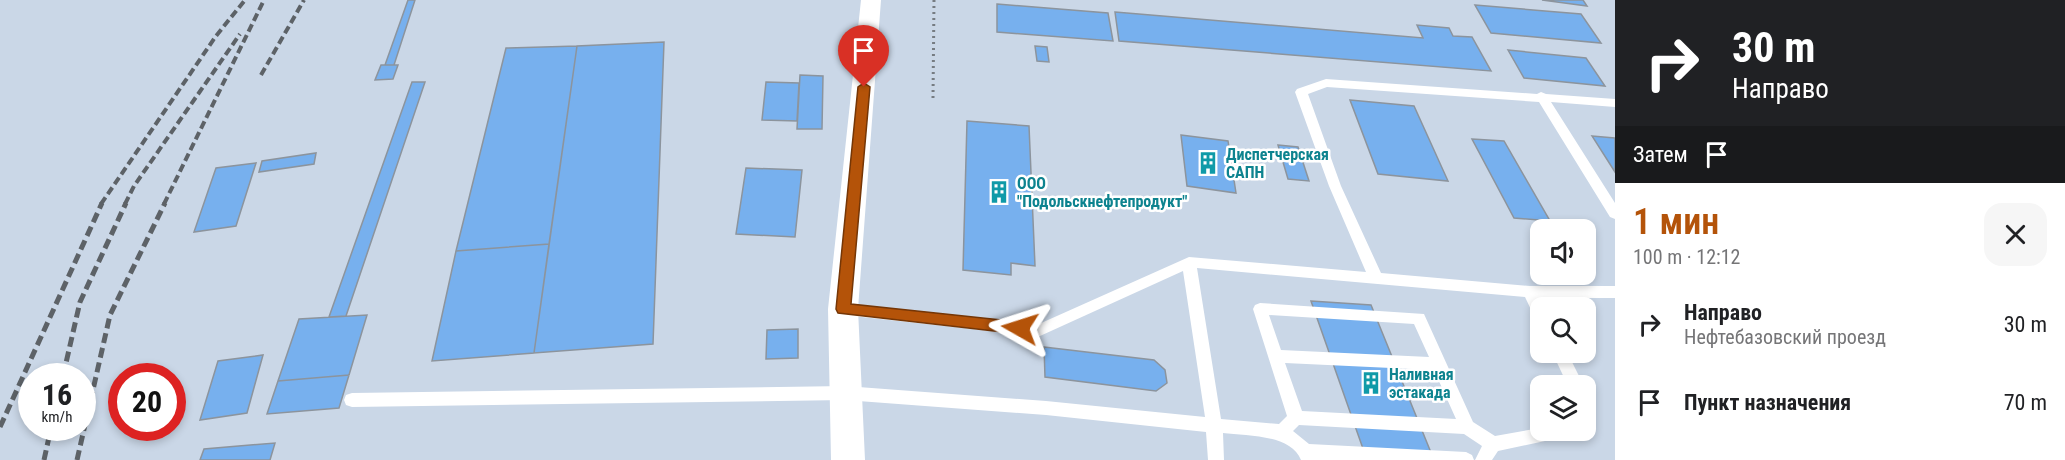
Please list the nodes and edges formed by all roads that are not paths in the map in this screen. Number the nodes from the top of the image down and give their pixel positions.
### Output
1 (871, 0) edge
2 (1541, 96) junction
3 (1615, 103) edge
4 (1615, 214) edge
5 (1189, 262) junction
6 (1376, 278) junction
7 (1530, 292) junction
8 (1615, 292) edge
9 (1532, 297) edge
10 (843, 309) junction
11 (1275, 356) junction
12 (1440, 364) junction
13 (845, 393) junction
14 (352, 400) dead end
15 (1296, 418) junction
16 (1214, 426) junction
17 (1467, 427) junction
18 (1282, 432) junction
19 (1530, 437) edge
20 (1493, 444) junction
21 (1308, 456) edge
22 (848, 460) edge
23 (1216, 460) edge
24 (1466, 460) edge
25 (1483, 460) edge

1 - 10 street
2 - 3 lane
2 - 4 lane
2 - 6 lane
5 - 6 lane
5 - 10 lane
5 - 16 lane
6 - 7 lane
7 - 8 lane
7 - 9 lane
10 - 13 street
11 - 12 lane
11 - 12 lane
11 - 15 lane
12 - 17 lane
13 - 14 lane
13 - 16 lane
13 - 22 street
15 - 17 lane
15 - 18 lane
16 - 18 lane
16 - 23 lane
17 - 20 lane
18 - 21 lane
19 - 20 lane
20 - 25 lane
21 - 24 lane

